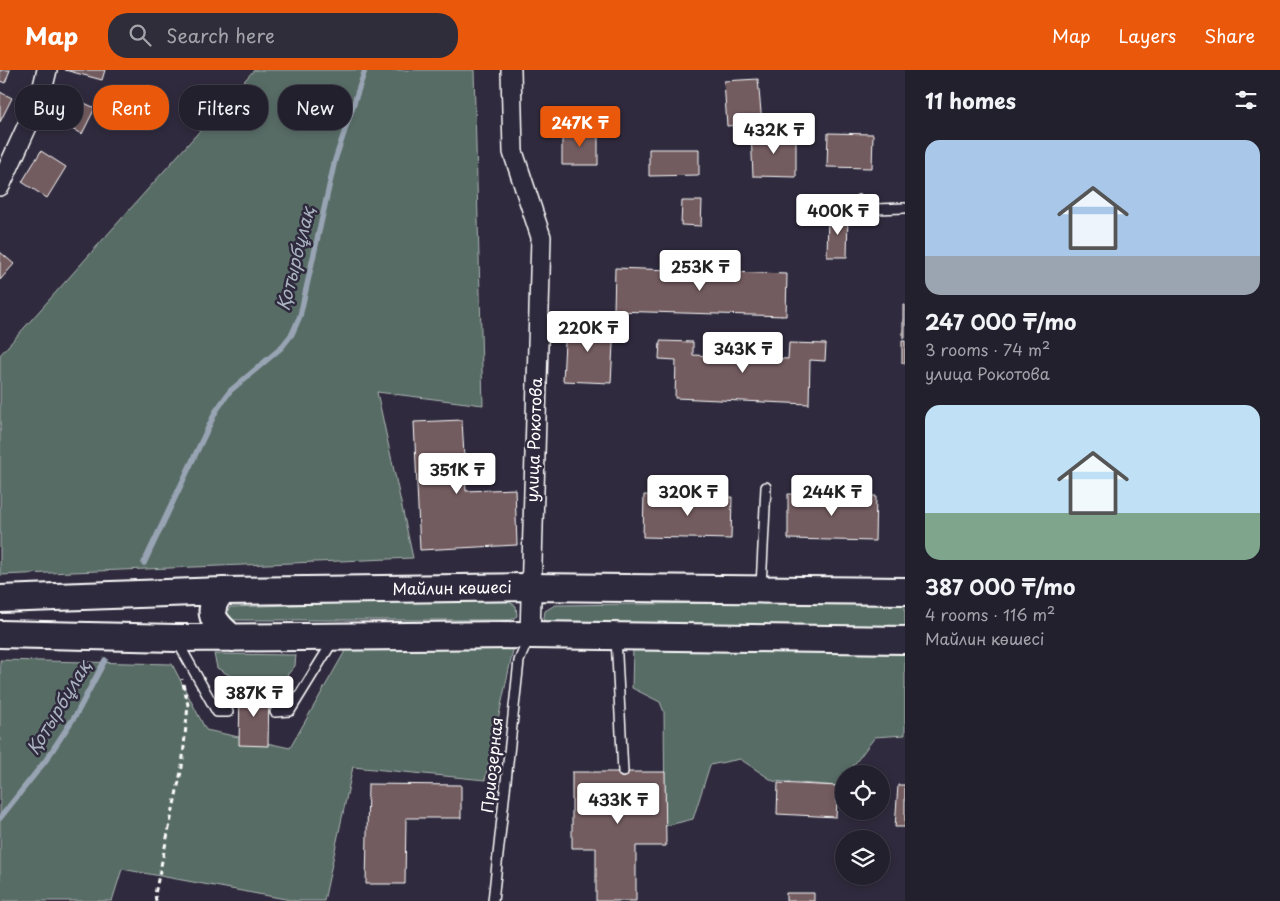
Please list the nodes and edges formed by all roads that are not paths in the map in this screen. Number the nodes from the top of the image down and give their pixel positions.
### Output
1 (47, 70) edge
2 (511, 70) edge
3 (0, 186) edge
4 (859, 200) dead end
5 (905, 208) edge
6 (766, 487) dead end
7 (530, 587) junction
8 (761, 589) junction
9 (905, 590) edge
10 (222, 591) junction
11 (0, 599) edge
12 (0, 634) edge
13 (530, 635) junction
14 (616, 635) junction
15 (176, 638) junction
16 (232, 638) junction
17 (335, 638) junction
18 (905, 640) edge
19 (228, 712) dead end
20 (275, 712) dead end
21 (623, 772) dead end
22 (493, 901) edge

1 - 3 street
2 - 7 street, улица Рокотова
4 - 5 lane
6 - 8 lane
7 - 8 main road, Майлин көшесі
7 - 10 main road, Майлин көшесі
7 - 13 street, улица Рокотова
8 - 9 main road, Майлин көшесі
10 - 11 main road, Майлин көшесі
10 - 16 main road
12 - 15 main road
13 - 14 main road
13 - 17 main road
13 - 22 lane, Приозерная
14 - 18 main road
14 - 21 lane
15 - 16 main road
15 - 19 lane
16 - 17 main road
17 - 20 lane

